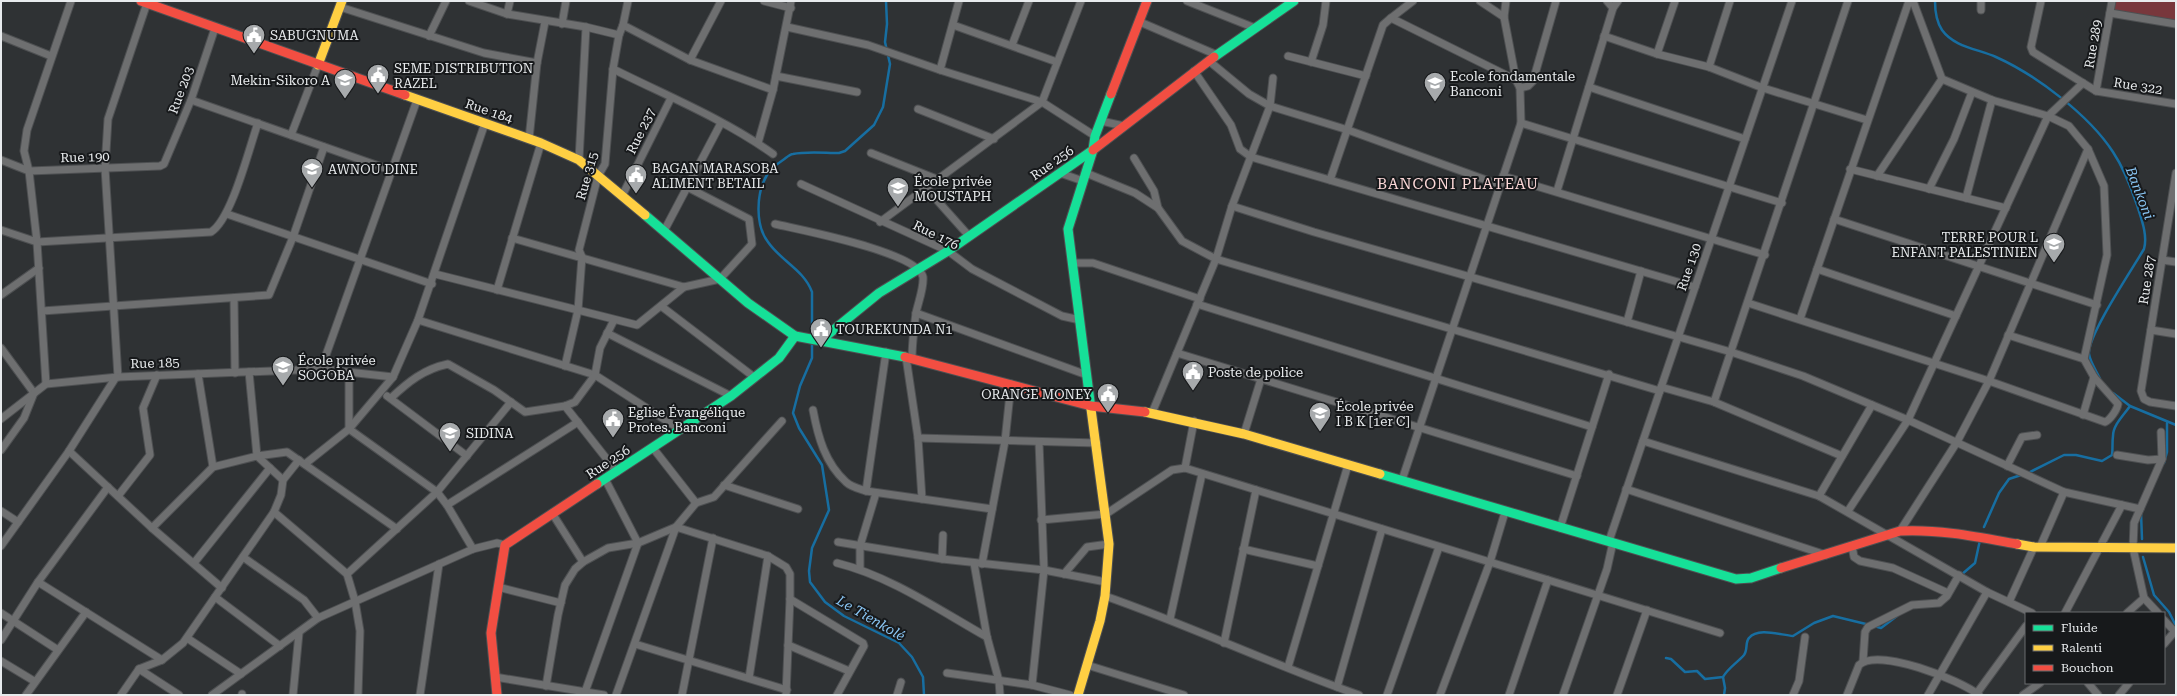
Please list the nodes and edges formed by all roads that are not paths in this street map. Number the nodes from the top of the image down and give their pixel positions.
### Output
1 (71, 1) edge
2 (446, 1) edge
3 (469, 1) edge
4 (510, 1) edge
5 (566, 1) edge
6 (628, 1) edge
7 (721, 1) edge
8 (764, 1) edge
9 (958, 1) edge
10 (1029, 1) edge
11 (1081, 1) edge
12 (1147, 1) edge
13 (1187, 1) edge
14 (1294, 1) edge
15 (1326, 1) edge
16 (1413, 1) edge
17 (1480, 1) edge
18 (1506, 1) edge
19 (1556, 1) edge
20 (1607, 1) edge
21 (1618, 1) edge
22 (1675, 1) edge
23 (1730, 1) edge
24 (1792, 1) edge
25 (1848, 1) edge
26 (1909, 1) edge
27 (1913, 1) edge
28 (1981, 1) edge
29 (2041, 1) edge
30 (2112, 1) edge
31 (150, 3) edge
32 (341, 4) edge
33 (791, 5) edge
34 (1613, 8) junction
35 (1981, 10) dead end
36 (2110, 13) junction
37 (507, 14) junction
38 (1504, 17) junction
39 (1391, 18) junction
40 (545, 22) junction
41 (1140, 22) junction
42 (562, 24) junction
43 (2176, 24) edge
44 (623, 25) junction
45 (953, 25) junction
46 (586, 27) junction
47 (787, 27) junction
48 (215, 28) junction
49 (1255, 28) junction
50 (619, 35) junction
51 (1, 36) edge
52 (429, 36) junction
53 (1604, 36) junction
54 (1012, 46) junction
55 (1657, 54) junction
56 (1217, 55) junction
57 (51, 56) junction
58 (1288, 56) dead end
59 (690, 60) junction
60 (1208, 61) junction
61 (1057, 62) junction
62 (1311, 62) junction
63 (537, 63) junction
64 (318, 65) junction
65 (1709, 67) junction
66 (613, 69) junction
67 (940, 70) junction
68 (1194, 72) junction
69 (776, 76) junction
70 (1366, 76) junction
71 (1273, 78) dead end
72 (1942, 79) junction
73 (1516, 80) junction
74 (2083, 83) junction
75 (1589, 87) junction
76 (1520, 88) junction
77 (1763, 88) junction
78 (773, 90) junction
79 (2096, 91) junction
80 (856, 92) dead end
81 (1972, 92) junction
82 (671, 98) junction
83 (191, 100) junction
84 (417, 100) junction
85 (1992, 100) junction
86 (1042, 102) junction
87 (1812, 104) junction
88 (2176, 104) edge
89 (1270, 106) junction
90 (918, 109) dead end
91 (2048, 116) junction
92 (1867, 120) junction
93 (1101, 121) junction
94 (258, 123) junction
95 (485, 123) junction
96 (721, 123) junction
97 (1521, 123) junction
98 (1124, 126) junction
99 (1348, 130) junction
100 (291, 135) junction
101 (1095, 136) junction
102 (529, 139) junction
103 (994, 139) junction
104 (1573, 139) junction
105 (1745, 139) junction
106 (541, 143) junction
107 (758, 143) junction
108 (324, 147) junction
109 (2088, 149) junction
110 (1093, 150) junction
111 (871, 153) dead end
112 (773, 154) dead end
113 (1251, 157) junction
114 (1134, 158) dead end
115 (168, 159) joint
116 (1, 160) edge
117 (579, 160) junction
118 (105, 168) junction
119 (1850, 169) junction
120 (29, 171) junction
121 (393, 171) junction
122 (1060, 173) junction
123 (2176, 173) edge
124 (598, 176) junction
125 (1503, 176) junction
126 (1877, 176) junction
127 (1085, 177) junction
128 (939, 180) junction
129 (1330, 180) junction
130 (801, 184) dead end
131 (1500, 185) junction
132 (687, 188) junction
133 (1728, 188) junction
134 (926, 189) junction
135 (1929, 189) junction
136 (1557, 191) junction
137 (622, 196) junction
138 (1966, 198) junction
139 (1782, 203) junction
140 (1232, 206) junction
141 (1158, 208) junction
142 (2006, 208) junction
143 (227, 214) junction
144 (1834, 219) junction
145 (880, 222) junction
146 (775, 224) dead end
147 (1486, 226) junction
148 (1, 230) edge
149 (664, 231) junction
150 (969, 236) junction
151 (293, 237) junction
152 (109, 238) junction
153 (512, 238) junction
154 (1712, 238) junction
155 (37, 242) junction
156 (948, 251) junction
157 (1765, 255) junction
158 (582, 257) junction
159 (1216, 259) junction
160 (2162, 260) junction
161 (361, 261) junction
162 (2176, 262) edge
163 (1072, 263) junction
164 (1979, 266) junction
165 (39, 268) junction
166 (919, 269) junction
167 (1817, 269) junction
168 (1641, 271) junction
169 (435, 274) junction
170 (1469, 277) junction
171 (720, 279) junction
172 (2032, 283) junction
173 (432, 284) junction
174 (684, 287) junction
175 (1695, 287) junction
176 (497, 290) junction
177 (1, 295) edge
178 (234, 298) junction
179 (1199, 301) junction
180 (1748, 302) junction
181 (2097, 305) junction
182 (114, 306) junction
183 (661, 306) junction
184 (578, 310) junction
185 (42, 311) junction
186 (916, 313) junction
187 (1956, 316) junction
188 (1800, 319) junction
189 (418, 320) junction
190 (614, 320) junction
191 (1080, 320) junction
192 (1627, 322) junction
193 (1452, 328) junction
194 (2151, 330) junction
195 (607, 333) junction
196 (2176, 334) edge
197 (2008, 335) junction
198 (795, 336) junction
199 (1678, 338) junction
200 (820, 340) junction
201 (1, 348) edge
202 (886, 352) junction
203 (1177, 352) junction
204 (1731, 352) junction
205 (909, 358) junction
206 (2084, 359) junction
207 (1934, 364) junction
208 (565, 366) junction
209 (321, 369) junction
210 (249, 372) junction
211 (348, 372) junction
212 (235, 373) junction
213 (198, 374) junction
214 (1609, 374) junction
215 (157, 375) junction
216 (1087, 375) junction
217 (596, 376) junction
218 (117, 377) junction
219 (393, 377) junction
220 (754, 377) junction
221 (2094, 377) junction
222 (1436, 378) junction
223 (1261, 379) junction
224 (1989, 381) junction
225 (46, 384) junction
226 (1011, 384) junction
227 (1661, 389) junction
228 (382, 392) junction
229 (34, 393) junction
230 (731, 396) junction
231 (391, 398) junction
232 (511, 402) junction
233 (1714, 402) junction
234 (1872, 405) junction
235 (566, 406) junction
236 (1091, 406) junction
237 (2176, 406) edge
238 (813, 410) dead end
239 (1152, 413) junction
240 (2082, 415) junction
241 (1, 419) edge
242 (1908, 420) junction
243 (782, 421) dead end
244 (1194, 421) junction
245 (578, 422) junction
246 (1592, 427) junction
247 (1419, 428) junction
248 (349, 429) junction
249 (681, 430) junction
250 (2161, 432) dead end
251 (1244, 434) junction
252 (2036, 435) dead end
253 (918, 438) junction
254 (1643, 440) junction
255 (1005, 441) junction
256 (1039, 442) junction
257 (1957, 442) junction
258 (1097, 443) junction
259 (653, 448) junction
260 (1, 450) edge
261 (69, 451) junction
262 (2118, 455) dead end
263 (257, 456) junction
264 (467, 456) junction
265 (1842, 456) junction
266 (2162, 459) junction
267 (302, 462) junction
268 (1348, 465) junction
269 (2008, 466) junction
270 (213, 467) junction
271 (270, 468) junction
272 (1185, 468) junction
273 (617, 472) junction
274 (1202, 474) junction
275 (1576, 476) junction
276 (605, 479) junction
277 (283, 480) junction
278 (1402, 480) junction
279 (724, 485) junction
280 (108, 487) junction
281 (1256, 490) junction
282 (1626, 490) junction
283 (866, 491) junction
284 (437, 492) junction
285 (2064, 492) junction
286 (876, 493) junction
287 (118, 496) junction
288 (1819, 496) junction
289 (922, 499) junction
290 (696, 503) junction
291 (447, 505) junction
292 (2122, 505) junction
293 (798, 509) dead end
294 (992, 509) junction
295 (2140, 509) junction
296 (1, 511) edge
297 (1848, 511) junction
298 (274, 512) junction
299 (1506, 512) junction
300 (552, 513) junction
301 (1106, 514) junction
302 (1334, 514) junction
303 (1041, 520) junction
304 (18, 522) junction
305 (676, 527) junction
306 (152, 528) junction
307 (1560, 528) junction
308 (397, 529) junction
309 (1382, 529) junction
310 (1900, 531) junction
311 (942, 535) dead end
312 (1888, 535) junction
313 (713, 538) junction
314 (838, 542) dead end
315 (1611, 542) junction
316 (638, 543) junction
317 (1109, 544) junction
318 (505, 545) junction
319 (1, 546) edge
320 (860, 546) junction
321 (1439, 546) junction
322 (1852, 546) junction
323 (2037, 547) junction
324 (2100, 548) junction
325 (2133, 548) junction
326 (2176, 548) edge
327 (473, 549) junction
328 (1243, 549) junction
329 (1826, 555) junction
330 (768, 556) junction
331 (243, 557) junction
332 (942, 559) junction
333 (583, 562) junction
334 (1490, 562) junction
335 (194, 563) junction
336 (837, 563) dead end
337 (439, 564) junction
338 (974, 564) junction
339 (982, 564) junction
340 (1318, 566) junction
341 (860, 568) junction
342 (1044, 570) junction
343 (347, 574) junction
344 (1064, 574) junction
345 (1959, 575) junction
346 (1548, 580) junction
347 (38, 582) junction
348 (1106, 582) junction
349 (498, 587) junction
350 (222, 588) junction
351 (1987, 592) junction
352 (1948, 593) junction
353 (1598, 595) junction
354 (1105, 596) junction
355 (215, 597) junction
356 (2144, 598) junction
357 (790, 599) junction
358 (355, 601) junction
359 (2009, 602) junction
360 (561, 603) junction
361 (1647, 610) junction
362 (86, 612) junction
363 (2030, 612) edge
364 (2066, 612) edge
365 (2128, 612) edge
366 (2157, 612) edge
367 (1, 613) edge
368 (318, 618) junction
369 (1170, 619) junction
370 (2165, 621) edge
371 (13, 622) junction
372 (2025, 627) edge
373 (2176, 632) edge
374 (299, 633) junction
375 (1720, 633) dead end
376 (986, 637) junction
377 (1805, 637) dead end
378 (187, 638) junction
379 (1, 640) edge
380 (2165, 643) edge
381 (635, 644) junction
382 (1224, 644) junction
383 (788, 645) junction
384 (280, 646) junction
385 (58, 650) junction
386 (162, 660) junction
387 (1, 661) edge
388 (690, 661) junction
389 (1863, 661) junction
390 (1087, 665) junction
391 (1288, 667) junction
392 (139, 669) junction
393 (849, 671) junction
394 (947, 673) dead end
395 (241, 674) junction
396 (1940, 674) junction
397 (495, 678) junction
398 (749, 678) junction
399 (34, 681) junction
400 (999, 681) junction
401 (901, 682) dead end
402 (2039, 684) edge
403 (2089, 684) edge
404 (2128, 684) edge
405 (1032, 685) junction
406 (546, 686) junction
407 (1337, 687) junction
408 (585, 692) junction
409 (786, 692) edge
410 (1978, 694) edge
411 (26, 695) edge
412 (121, 695) edge
413 (179, 695) edge
414 (212, 695) edge
415 (293, 695) edge
416 (358, 695) edge
417 (420, 695) edge
418 (497, 695) edge
419 (604, 695) edge
420 (616, 695) edge
421 (682, 695) edge
422 (837, 695) edge
423 (897, 695) edge
424 (1000, 695) edge
425 (1070, 695) edge
426 (1078, 695) edge
427 (1184, 695) edge
428 (1359, 695) edge
429 (1387, 695) edge
430 (1440, 695) edge
431 (1509, 695) edge
432 (1563, 695) edge
433 (1617, 695) edge
434 (1793, 695) edge
435 (1847, 695) edge
436 (1928, 695) edge
437 (2023, 695) edge
438 (2098, 695) edge
439 (2119, 695) edge

1 - 57 street
2 - 52 street
3 - 37 street
4 - 37 street
5 - 42 street
6 - 44 street, Rue 315
7 - 59 street
8 - 33 street
9 - 45 street
10 - 54 street
11 - 61 street
12 - 41 street
13 - 49 street
14 - 49 street, Rue 256
15 - 62 street
16 - 39 street
17 - 38 street
18 - 38 street
19 - 76 street
20 - 34 street
21 - 34 street
22 - 55 street
23 - 65 street
24 - 77 street, Rue 130
25 - 87 street
26 - 92 street
27 - 72 street
28 - 35 street
29 - 74 street
30 - 36 street, Rue 289
31 - 48 street, Rue 184
31 - 118 street
32 - 52 street
32 - 64 street
33 - 47 street
34 - 53 street
36 - 43 street
36 - 79 street, Rue 289
37 - 40 street
38 - 73 street
39 - 70 street
39 - 73 street
40 - 42 street
40 - 63 street
41 - 56 street
41 - 93 street
42 - 46 street
44 - 50 street, Rue 315
44 - 59 street
45 - 54 street
45 - 67 street
46 - 50 street
46 - 117 street
47 - 67 street
47 - 69 street
48 - 64 street, Rue 184
48 - 83 street, Rue 203
49 - 56 street, Rue 256
50 - 66 street, Rue 315
51 - 57 street
52 - 63 street
53 - 55 street
53 - 75 street
54 - 61 street
55 - 65 street
56 - 60 street, Rue 256
57 - 120 street
58 - 62 street
59 - 78 street
60 - 68 street, Rue 256
60 - 89 street
61 - 86 street
62 - 70 street
63 - 102 street
64 - 84 street, Rue 184
64 - 100 street
65 - 77 street
66 - 82 street
66 - 124 street, Rue 315
67 - 86 street
68 - 98 street, Rue 256
68 - 113 street
69 - 78 street
69 - 80 street
70 - 99 street
71 - 89 street
72 - 81 street
72 - 126 street
73 - 76 street
74 - 79 street
74 - 91 street
75 - 104 street
75 - 105 street
76 - 97 street
77 - 87 street
77 - 105 street, Rue 130
78 - 107 street
79 - 88 street, Rue 322
81 - 85 street
81 - 135 street
82 - 96 street
82 - 137 street, Rue 237
83 - 94 street
83 - 115 street, Rue 203
84 - 95 street, Rue 184
84 - 121 street
85 - 91 street
85 - 138 street
86 - 101 street
86 - 103 street
87 - 92 street
87 - 139 street
89 - 99 street
89 - 113 street
90 - 103 street
91 - 109 street
91 - 142 street
92 - 119 street
93 - 98 street
93 - 101 street
94 - 100 street
94 - 143 street
95 - 102 street, Rue 184
95 - 169 street
96 - 107 street
96 - 132 street
97 - 104 street
97 - 125 street
98 - 110 street, Rue 256
99 - 129 street
99 - 131 street
100 - 108 street
101 - 110 street
102 - 106 street, Rue 184
103 - 128 street
104 - 133 street
104 - 136 street
105 - 133 street, Rue 130
106 - 117 street, Rue 184
106 - 153 street
107 - 112 street
108 - 121 street
108 - 151 street
109 - 172 street
109 - 181 street
110 - 122 street, Rue 256
110 - 127 street
111 - 128 street
113 - 129 street
113 - 140 street
114 - 141 street
115 - 118 street, Rue 190
116 - 120 street, Rue 190
117 - 124 street, Rue 184
118 - 120 street, Rue 190
118 - 152 street
119 - 126 street
119 - 144 street
120 - 155 street
121 - 161 street
122 - 127 street
122 - 150 street, Rue 256
123 - 160 street, Rue 287
124 - 137 street, Rue 184
124 - 158 street, Rue 315
125 - 131 street
125 - 136 street
126 - 135 street
127 - 141 street
127 - 163 street
128 - 134 street
129 - 147 street
130 - 145 street, Rue 176
131 - 147 street
132 - 149 street
132 - 171 street
133 - 139 street
133 - 154 street, Rue 130
134 - 145 street
134 - 150 street
135 - 138 street
136 - 154 street
137 - 149 street, Rue 184
138 - 142 street
139 - 157 street
140 - 159 street
140 - 170 street
141 - 159 street
142 - 164 street
143 - 151 street
143 - 152 street
144 - 164 street
144 - 167 street
145 - 156 street, Rue 176
146 - 166 street
147 - 168 street
147 - 170 street
148 - 155 street
149 - 171 street, Rue 184
150 - 156 street, Rue 256
151 - 161 street
151 - 178 street
152 - 155 street
152 - 182 street
153 - 158 street
153 - 176 street
154 - 157 street
154 - 175 street, Rue 130
155 - 165 street
156 - 166 street, Rue 256
156 - 191 street, Rue 176
157 - 180 street
158 - 174 street
158 - 184 street, Rue 315
159 - 179 street
159 - 193 street
160 - 162 street
160 - 194 street, Rue 287
161 - 173 street
161 - 209 street
163 - 179 street
163 - 191 street
164 - 172 street
164 - 187 street
165 - 177 street
165 - 185 street
166 - 186 street
166 - 200 street, Rue 256
167 - 187 street
167 - 188 street
168 - 175 street
168 - 192 street
169 - 173 street
169 - 176 street
170 - 192 street
170 - 193 street
171 - 174 street
171 - 198 street, Rue 184
172 - 181 street
172 - 197 street
173 - 189 street
174 - 183 street
175 - 199 street, Rue 130
176 - 184 street
178 - 182 street
178 - 212 street
179 - 203 street
179 - 222 street
180 - 188 street
180 - 204 street
181 - 206 street
182 - 185 street
182 - 218 street
183 - 190 street
183 - 220 street
184 - 190 street
184 - 208 street, Rue 315
185 - 225 street
186 - 205 street
186 - 216 street
187 - 207 street
188 - 207 street
189 - 208 street
189 - 219 street
190 - 195 street
191 - 216 street
192 - 199 street
193 - 214 street
193 - 222 street
194 - 196 street
194 - 237 street, Rue 287
195 - 217 street
195 - 230 street
197 - 206 street
197 - 224 street
198 - 200 street
198 - 220 street, Rue 256
199 - 204 street
199 - 227 street, Rue 130
200 - 202 street
201 - 229 street
202 - 205 street
202 - 283 street
203 - 223 street
203 - 239 street
204 - 233 street
204 - 234 street
205 - 226 street
205 - 253 street
206 - 221 street
207 - 224 street
207 - 242 street
208 - 217 street
209 - 210 street, Rue 185
209 - 211 street, Rue 185
210 - 212 street, Rue 185
210 - 263 street
211 - 219 street, Rue 185
211 - 248 street
212 - 213 street, Rue 185
213 - 215 street, Rue 185
213 - 270 street
214 - 227 street
214 - 246 street
215 - 218 street, Rue 185
215 - 287 street
216 - 236 street
217 - 235 street
217 - 249 street
218 - 225 street, Rue 185
218 - 261 street
219 - 228 street
220 - 230 street, Rue 256
221 - 240 street
221 - 240 street
222 - 246 street
222 - 247 street
223 - 247 street
223 - 251 street
224 - 240 street
224 - 257 street
225 - 229 street
226 - 236 street
226 - 255 street
227 - 233 street
227 - 254 street, Rue 130
228 - 231 street
228 - 248 street
229 - 241 street
229 - 260 street
230 - 249 street, Rue 256
231 - 232 street
231 - 264 street
232 - 235 street
232 - 264 street
233 - 265 street
234 - 242 street
234 - 265 street
235 - 245 street
236 - 239 street
236 - 258 street
238 - 283 street
239 - 244 street
242 - 257 street
242 - 297 street
243 - 279 street
244 - 251 street
244 - 272 street
245 - 273 street
245 - 291 street
246 - 275 street
247 - 275 street
247 - 278 street
248 - 267 street
248 - 284 street
249 - 259 street, Rue 256
250 - 266 street
251 - 268 street
252 - 269 street
253 - 255 street
253 - 289 street
254 - 282 street, Rue 130
254 - 288 street
255 - 256 street
255 - 294 street
256 - 258 street
256 - 303 street
257 - 269 street
257 - 310 street
258 - 301 street
259 - 273 street, Rue 256
259 - 290 street
261 - 280 street
261 - 304 street
262 - 266 street
263 - 267 street
263 - 270 street
263 - 271 street
264 - 284 street
265 - 288 street
266 - 295 street
267 - 277 street
267 - 308 street
268 - 278 street
268 - 302 street
269 - 285 street
270 - 306 street
271 - 277 street
271 - 335 street
272 - 274 street
272 - 301 street
273 - 276 street, Rue 256
274 - 281 street
274 - 369 street
275 - 307 street
276 - 300 street, Rue 256
276 - 316 street
277 - 298 street
278 - 299 street
279 - 290 street
279 - 293 street
280 - 287 street
280 - 347 street
281 - 302 street
281 - 328 street
282 - 315 street, Rue 130
282 - 329 street
283 - 286 street
284 - 291 street
284 - 308 street
285 - 292 street
285 - 323 street
286 - 289 street
286 - 320 street
287 - 306 street
288 - 297 street
289 - 294 street
290 - 305 street
291 - 327 street
292 - 295 street
292 - 324 street
294 - 339 street
295 - 325 street
296 - 304 street
297 - 312 street
298 - 331 street
298 - 343 street
299 - 307 street
299 - 334 street
300 - 318 street, Rue 256
300 - 333 street
301 - 303 street
301 - 317 street
302 - 309 street
302 - 340 street
303 - 342 street
304 - 319 street
305 - 313 street
305 - 316 street
305 - 381 street
306 - 335 street
307 - 315 street
308 - 343 street
309 - 321 street
309 - 407 street
310 - 312 street
310 - 323 street
311 - 332 street
312 - 322 street
312 - 345 street
313 - 330 street
313 - 388 street
314 - 320 street
315 - 329 street
315 - 353 street, Rue 130
316 - 333 street
316 - 408 street
317 - 344 street
317 - 348 street
318 - 327 street
318 - 349 street
320 - 332 street
320 - 341 street
321 - 334 street
321 - 429 street
322 - 329 street
322 - 352 street
323 - 324 street
323 - 359 street
324 - 325 street
324 - 364 street
325 - 326 street
325 - 356 street
327 - 337 street
328 - 340 street
328 - 382 street
330 - 357 street
330 - 398 street
331 - 350 street
331 - 368 street
332 - 338 street
333 - 360 street
334 - 346 street
334 - 430 street
335 - 350 street
336 - 341 street
337 - 358 street
337 - 417 street
338 - 339 street
338 - 376 street
339 - 342 street
340 - 391 street
341 - 376 street
342 - 344 street
342 - 405 street
343 - 358 street
344 - 348 street
345 - 351 street
345 - 352 street
346 - 353 street
346 - 431 street
347 - 362 street
347 - 371 street
348 - 354 street
349 - 360 street
349 - 397 street
350 - 355 street
351 - 359 street
351 - 396 street
352 - 389 street
353 - 361 street
353 - 432 street, Rue 130
354 - 369 street
354 - 390 street
355 - 378 street
355 - 384 street
356 - 365 street
356 - 366 street
357 - 383 street
357 - 393 street
358 - 368 street
358 - 416 street
359 - 363 street
360 - 406 street
361 - 375 street
361 - 433 street
362 - 385 street
362 - 386 street
367 - 371 street
368 - 374 street
369 - 382 street
370 - 373 street
371 - 379 street
371 - 385 street
372 - 410 street
373 - 380 street
374 - 384 street
374 - 415 street
376 - 400 street
377 - 434 street
378 - 386 street
378 - 395 street
381 - 388 street
381 - 420 street
382 - 391 street
383 - 393 street
383 - 409 street
384 - 395 street
385 - 399 street
386 - 392 street
387 - 399 street
388 - 398 street
388 - 421 street
389 - 396 street
389 - 435 street
390 - 426 street
390 - 427 street
391 - 407 street
392 - 412 street
392 - 413 street
393 - 422 street
394 - 400 street
395 - 414 street
396 - 410 street
396 - 436 street
397 - 406 street
397 - 418 street
398 - 409 street
399 - 411 street
400 - 405 street
400 - 424 street
401 - 423 street
402 - 437 street
403 - 438 street
404 - 439 street
405 - 425 street
406 - 408 street
407 - 428 street
408 - 419 street

